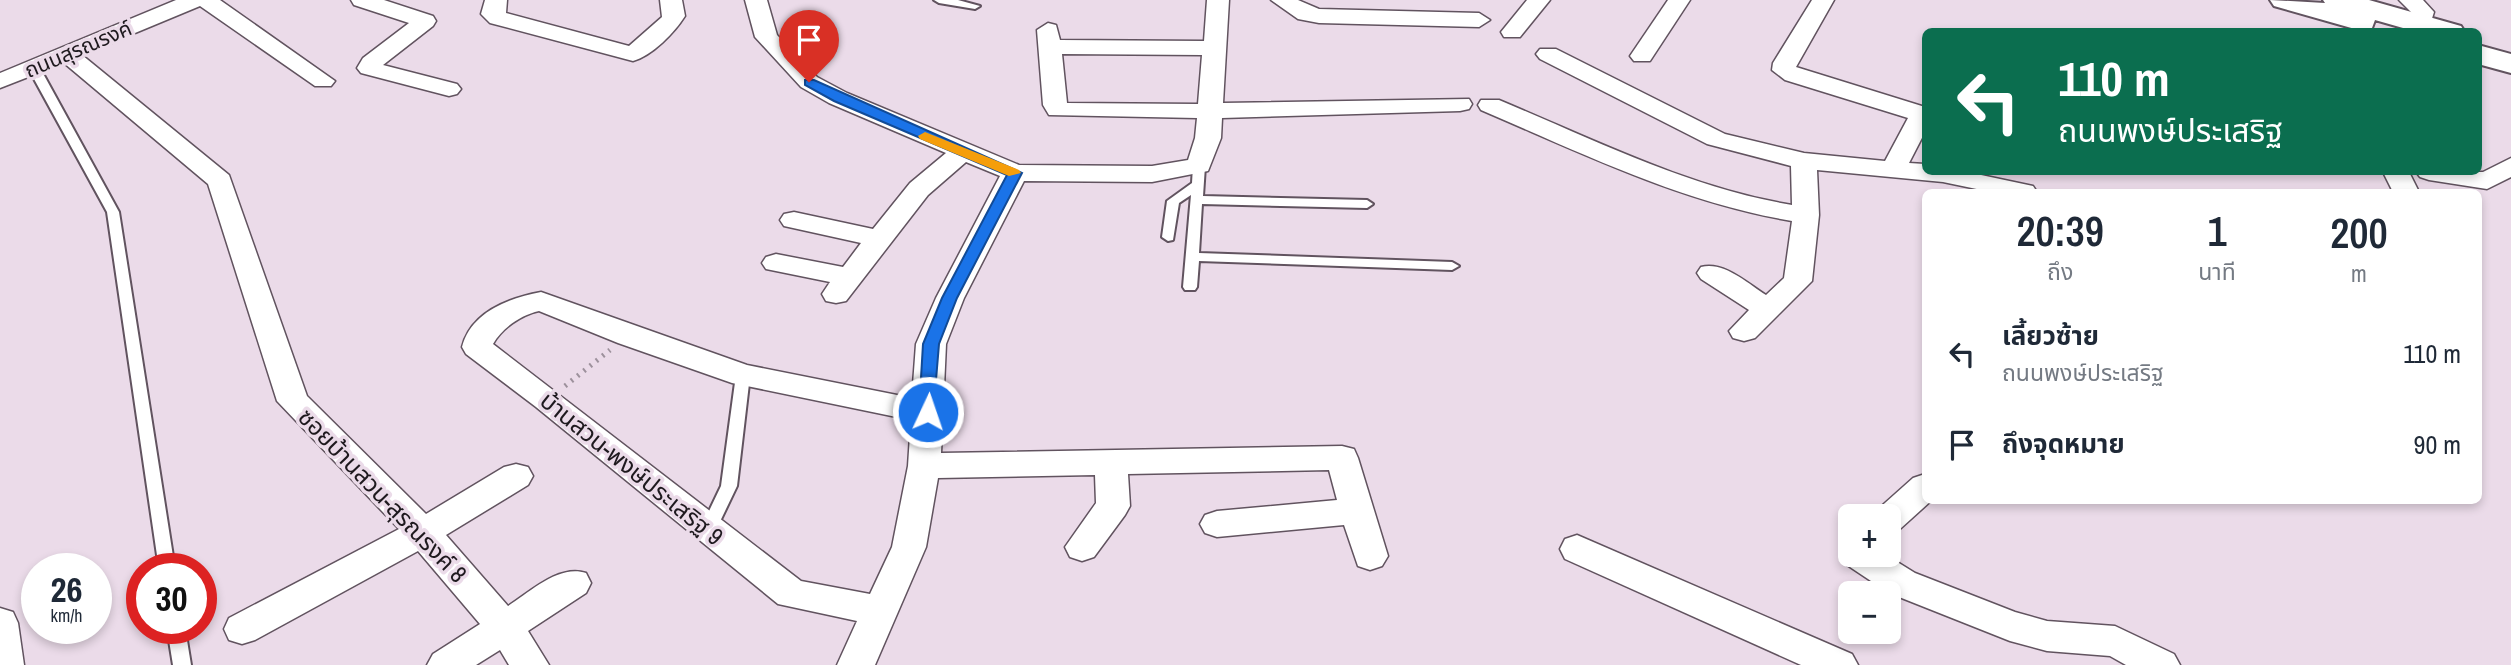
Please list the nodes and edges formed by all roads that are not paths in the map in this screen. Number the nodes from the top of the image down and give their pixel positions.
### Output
1 (206, 0) edge
2 (362, 0) edge
3 (496, 0) edge
4 (671, 0) edge
5 (756, 0) edge
6 (939, 0) edge
7 (1218, 0) edge
8 (1281, 0) edge
9 (1539, 0) edge
10 (1679, 0) edge
11 (1823, 0) edge
12 (2284, 0) edge
13 (2337, 0) edge
14 (175, 3) edge
15 (975, 6) dead end
16 (1479, 20) dead end
17 (2400, 20) edge
18 (2434, 28) edge
19 (1512, 32) dead end
20 (2482, 40) edge
21 (1214, 48) junction
22 (2511, 48) edge
23 (67, 54) junction
24 (1548, 54) dead end
25 (2482, 55) edge
26 (1642, 56) dead end
27 (2511, 64) edge
28 (34, 68) junction
29 (323, 81) dead end
30 (0, 82) edge
31 (449, 89) dead end
32 (1460, 104) dead end
33 (1490, 105) dead end
34 (1210, 111) junction
35 (962, 152) junction
36 (1804, 162) junction
37 (2511, 166) edge
38 (1893, 169) junction
39 (1922, 172) edge
40 (1015, 173) junction
41 (1199, 175) junction
42 (1945, 175) edge
43 (2448, 175) edge
44 (2011, 189) edge
45 (1197, 200) junction
46 (1367, 204) dead end
47 (1806, 215) junction
48 (794, 220) dead end
49 (1168, 237) dead end
50 (879, 239) junction
51 (1192, 257) junction
52 (776, 263) dead end
53 (1452, 266) dead end
54 (1711, 273) dead end
55 (1190, 287) dead end
56 (1768, 309) junction
57 (1744, 331) dead end
58 (743, 375) junction
59 (928, 412) junction
60 (1111, 463) junction
61 (924, 466) junction
62 (516, 476) dead end
63 (1922, 490) edge
64 (1901, 508) edge
65 (1357, 511) junction
66 (1217, 524) dead end
67 (708, 530) junction
68 (422, 532) junction
69 (1083, 547) dead end
70 (1577, 549) dead end
71 (165, 553) edge
72 (1370, 556) dead end
73 (1877, 567) edge
74 (573, 583) dead end
75 (880, 611) junction
76 (0, 623) edge
77 (242, 629) dead end
78 (506, 629) junction
79 (179, 644) edge
80 (5, 665) edge
81 (182, 665) edge
82 (446, 665) edge
83 (530, 665) edge
84 (856, 665) edge
85 (1839, 665) edge
86 (2161, 665) edge

1 - 29 street
2 - 31 street
3 - 4 street
5 - 35 street
6 - 15 lane
7 - 21 street
8 - 16 street
9 - 19 street
10 - 26 street
11 - 38 street
12 - 17 main road
13 - 17 main road
14 - 23 street, ถนนสุรณรงค์
17 - 18 main road
20 - 22 main road
21 - 34 street
21 - 34 street
23 - 28 street, ถนนสุรณรงค์
23 - 68 street, ซอยบ้านสวน-สุรณรงค์ 8
24 - 36 street
25 - 27 main road
28 - 30 street, ถนนสุรณรงค์
28 - 71 lane
32 - 34 street
33 - 47 street
34 - 41 street
35 - 40 street
35 - 50 street
36 - 38 street
36 - 47 street
37 - 43 street
38 - 39 street
40 - 41 street
40 - 59 street
41 - 45 lane
41 - 49 lane
42 - 44 street
45 - 46 lane
45 - 51 lane
47 - 56 street
48 - 50 street
50 - 52 street
51 - 53 lane
51 - 55 lane
54 - 56 street
56 - 57 street
58 - 59 street
58 - 67 lane
58 - 67 street, บ้านสวน-พงษ์ประเสริฐ 9
59 - 61 street
60 - 61 street
60 - 65 street
60 - 69 street
61 - 75 street
62 - 68 street
63 - 64 street
65 - 66 street
65 - 72 street
67 - 75 street, บ้านสวน-พงษ์ประเสริฐ 9
68 - 77 street
68 - 78 street, ซอยบ้านสวน-สุรณรงค์ 8
70 - 85 street
73 - 86 street
74 - 78 street
75 - 84 street
76 - 80 street
78 - 82 street
78 - 83 street, ซอยบ้านสวน-สุรณรงค์ 8
79 - 81 lane

